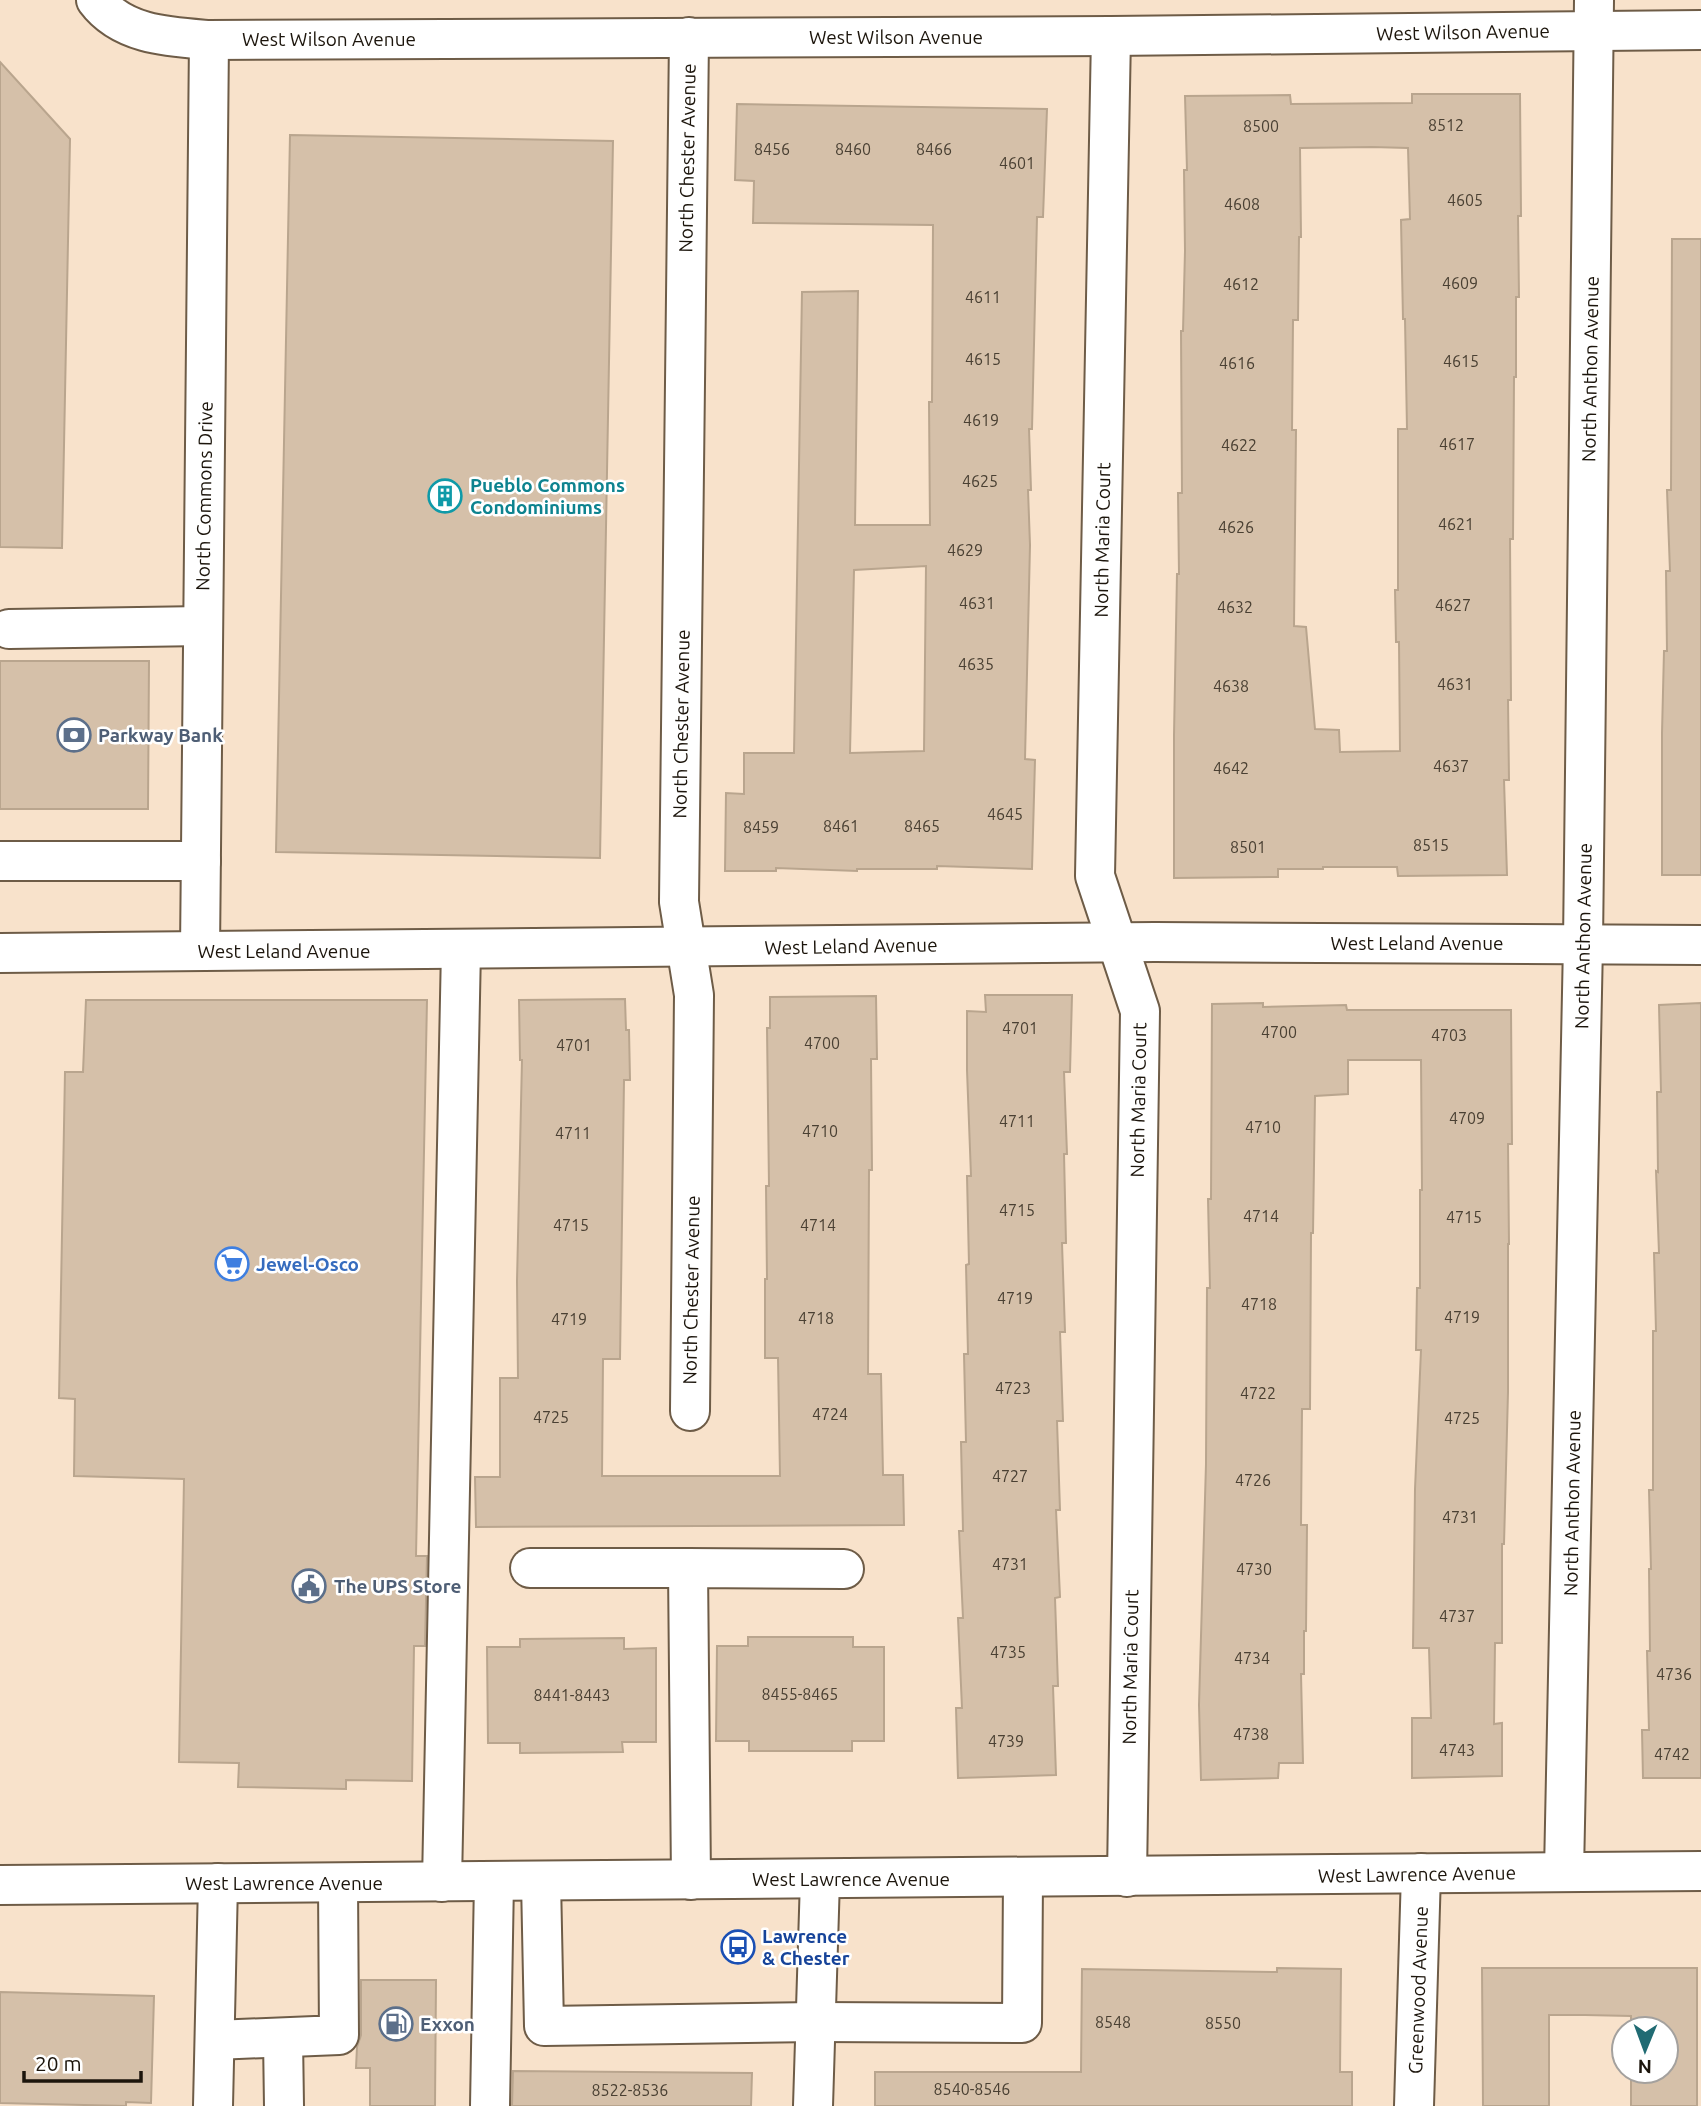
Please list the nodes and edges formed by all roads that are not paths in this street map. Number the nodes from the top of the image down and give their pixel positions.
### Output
1 (98, 3) edge
2 (1594, 15) edge
3 (1701, 30) edge
4 (1111, 36) junction
5 (689, 37) junction
6 (209, 40) junction
7 (203, 626) junction
8 (9, 629) dead end
9 (0, 861) edge
10 (201, 861) junction
11 (1116, 943) junction
12 (1583, 944) junction
13 (1701, 945) edge
14 (687, 947) junction
15 (461, 950) junction
16 (200, 951) junction
17 (0, 953) edge
18 (690, 1411) dead end
19 (530, 1568) dead end
20 (688, 1568) junction
21 (844, 1569) dead end
22 (1701, 1871) edge
23 (1564, 1872) junction
24 (1421, 1873) junction
25 (1127, 1877) junction
26 (1023, 1878) junction
27 (820, 1879) junction
28 (691, 1880) junction
29 (494, 1881) junction
30 (541, 1881) junction
31 (442, 1882) junction
32 (218, 1883) junction
33 (338, 1883) junction
34 (0, 1885) edge
35 (816, 2022) junction
36 (283, 2038) junction
37 (215, 2040) junction
38 (213, 2106) edge
39 (284, 2106) edge
40 (490, 2106) edge
41 (813, 2106) edge
42 (1414, 2106) edge

1 - 6 street, West Wilson Avenue
2 - 3 street, West Wilson Avenue
2 - 4 street, West Wilson Avenue
2 - 12 street, North Anthon Avenue
4 - 5 street, West Wilson Avenue
4 - 11 street, North Maria Court
5 - 6 street, West Wilson Avenue
5 - 14 street, North Chester Avenue
6 - 7 street, North Commons Drive
7 - 8 street
7 - 10 street, North Commons Drive
9 - 10 street
10 - 16 street, North Commons Drive
11 - 12 street, West Leland Avenue
11 - 14 street, West Leland Avenue
11 - 25 street, North Maria Court
12 - 13 street, West Leland Avenue
12 - 23 street, North Anthon Avenue
14 - 15 street, West Leland Avenue
14 - 18 street, North Chester Avenue
15 - 16 street, West Leland Avenue
15 - 31 street
16 - 17 street, West Leland Avenue
19 - 20 street
20 - 21 street
20 - 28 street
22 - 23 street, West Lawrence Avenue
23 - 24 street, West Lawrence Avenue
24 - 25 street, West Lawrence Avenue
24 - 42 street, Greenwood Avenue
25 - 26 street, West Lawrence Avenue
26 - 27 street, West Lawrence Avenue
26 - 35 street
27 - 28 street, West Lawrence Avenue
27 - 35 street
28 - 30 street, West Lawrence Avenue
29 - 30 street, West Lawrence Avenue
29 - 31 street, West Lawrence Avenue
29 - 40 street
30 - 35 street
31 - 33 street, West Lawrence Avenue
32 - 33 street, West Lawrence Avenue
32 - 34 street, West Lawrence Avenue
32 - 37 street
33 - 36 street
35 - 41 street
36 - 37 street
36 - 39 street
37 - 38 street

